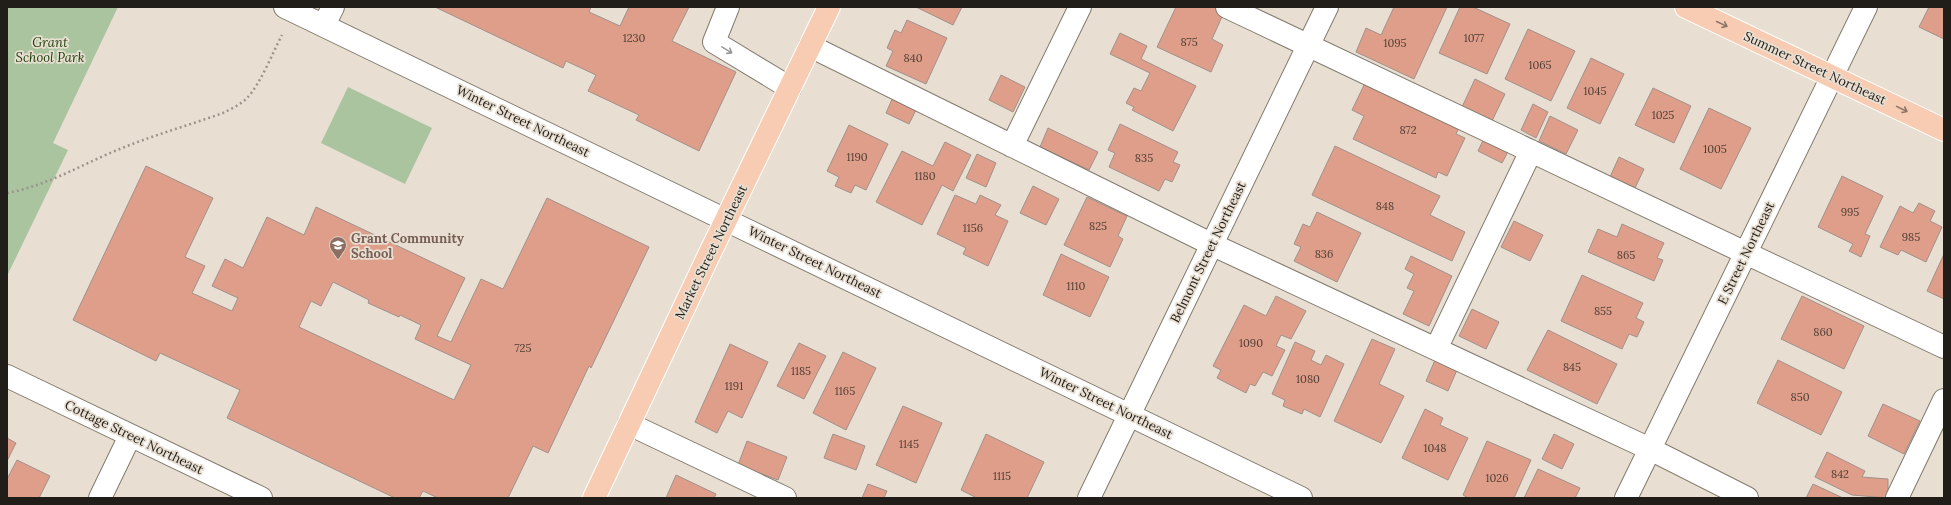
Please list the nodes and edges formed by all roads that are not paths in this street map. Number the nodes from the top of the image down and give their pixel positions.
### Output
1 (728, 7) edge
2 (829, 7) edge
3 (1080, 7) edge
4 (1227, 7) edge
5 (1327, 7) edge
6 (1686, 7) edge
7 (1866, 7) edge
8 (289, 9) edge
9 (328, 16) edge
10 (810, 46) junction
11 (1308, 47) junction
12 (1832, 76) junction
13 (790, 88) junction
14 (1944, 130) edge
15 (1012, 146) junction
16 (1531, 151) junction
17 (727, 220) junction
18 (1212, 244) junction
19 (1746, 252) junction
20 (1944, 347) edge
21 (1436, 349) junction
22 (7, 376) edge
23 (1944, 400) edge
24 (1130, 415) junction
25 (629, 424) junction
26 (130, 436) junction
27 (1650, 449) junction
28 (100, 498) edge
29 (261, 498) edge
30 (594, 498) edge
31 (785, 498) edge
32 (1089, 498) edge
33 (1301, 498) edge
34 (1626, 498) edge
35 (1747, 498) edge
36 (1897, 498) edge

1 -> 13 street
2 - 10 main road, Market Street Northeast
3 - 15 street
4 - 11 street
5 - 11 street, Belmont Street Northeast
6 -> 12 main road, Summer Street Northeast
7 - 12 street, E Street Northeast
8 - 9 street, Winter Street Northeast
9 - 17 street, Winter Street Northeast
10 - 13 main road, Market Street Northeast
10 - 15 street
11 - 16 street
11 - 18 street, Belmont Street Northeast
12 -> 14 main road, Summer Street Northeast
12 - 19 street, E Street Northeast
13 - 17 main road, Market Street Northeast
15 - 18 street
16 - 19 street
16 - 21 street
17 - 24 street, Winter Street Northeast
17 - 25 main road, Market Street Northeast
18 - 21 street
18 - 24 street, Belmont Street Northeast
19 - 20 street
19 - 27 street, E Street Northeast
21 - 27 street
22 - 26 street, Cottage Street Northeast
23 - 36 street
24 - 32 street, Belmont Street Northeast
24 - 33 street, Winter Street Northeast
25 - 30 main road, Market Street Northeast
25 - 31 street
26 - 28 street
26 - 29 street, Cottage Street Northeast
27 - 34 street, E Street Northeast
27 - 35 street

